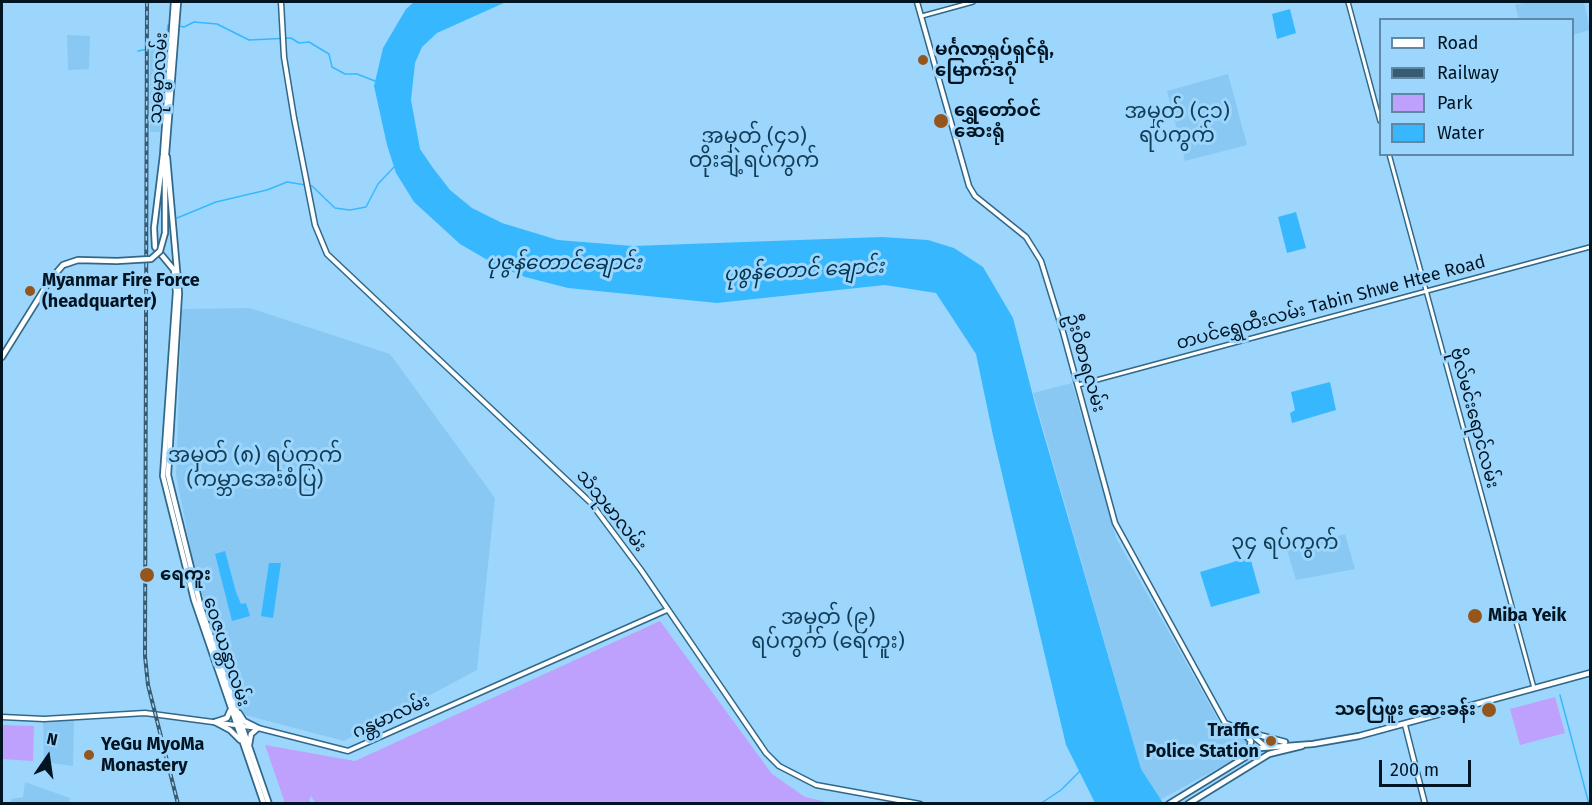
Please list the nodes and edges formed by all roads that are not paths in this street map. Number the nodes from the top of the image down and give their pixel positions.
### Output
1 (176, 2) edge
2 (281, 2) edge
3 (917, 2) edge
4 (973, 2) edge
5 (1348, 2) edge
6 (921, 15) junction
7 (1379, 117) edge
8 (165, 156) junction
9 (1390, 156) edge
10 (1590, 247) edge
11 (1426, 291) junction
12 (178, 293) junction
13 (2, 357) edge
14 (1078, 385) junction
15 (667, 610) junction
16 (1590, 673) edge
17 (1534, 688) junction
18 (233, 708) junction
19 (2, 717) edge
20 (215, 722) junction
21 (238, 725) junction
22 (1405, 725) junction
23 (258, 728) junction
24 (1241, 730) junction
25 (1248, 732) junction
26 (1293, 744) junction
27 (1313, 744) junction
28 (246, 746) junction
29 (1266, 747) junction
30 (1286, 749) junction
31 (1248, 755) junction
32 (1211, 788) junction
33 (1189, 803) edge
34 (264, 804) edge
35 (269, 804) edge
36 (920, 804) edge
37 (1169, 804) edge
38 (1425, 804) edge

1 - 8 main road, သုဓမ္မာလမ်း
2 - 15 main road, သံသုမာလမ်း
3 - 6 main road, ဦးဝိစာရလမ်း
4 - 6 street
5 - 7 street
6 - 14 main road, ဦးဝိစာရလမ်း
8 - 12 main road, သုဓမ္မာလမ်း
8 - 12 main road, သုဓမ္မာလမ်း
8 - 13 main road, သုဓမ္မာလမ်း, bridge
9 - 11 street, ဗိုလ်မင်းရောင်လမ်း
10 - 11 street, တပင်ရွှေထီးလမ်း Tabin Shwe Htee Road
11 - 14 street, တပင်ရွှေထီးလမ်း Tabin Shwe Htee Road
11 - 17 street, ဗိုလ်မင်းရောင်လမ်း
12 - 18 main road, ဝေဇယန္တာလမ်း
14 - 24 main road, ဦးဝိစာရလမ်း
15 - 23 main road, ဂန္တမာလမ်း
15 - 36 main road, သံသုမာလမ်း
16 - 17 main road
17 - 22 main road
18 - 20 main road
18 - 21 main road, ဝေဇယန္တာလမ်း
18 - 23 main road
19 - 20 main road, ဂန္တမာလမ်း
20 - 21 main road, ဂန္တမာလမ်း
20 - 28 main road
21 - 23 main road, ဂန္တမာလမ်း
21 - 28 main road, ဝေဇယန္တာလမ်း
22 - 27 main road
22 - 38 main road
23 - 28 main road
24 - 25 main road
24 - 31 main road
25 - 26 main road
25 - 29 main road
26 - 27 main road
26 - 29 main road
27 - 30 main road
28 - 34 main road, ဝေဇယန္တာလမ်း
28 - 35 main road, ဝေဇယန္တာလမ်း
29 - 30 main road
29 - 31 main road
29 - 32 main road
30 - 32 main road
31 - 37 main road
32 - 33 main road

